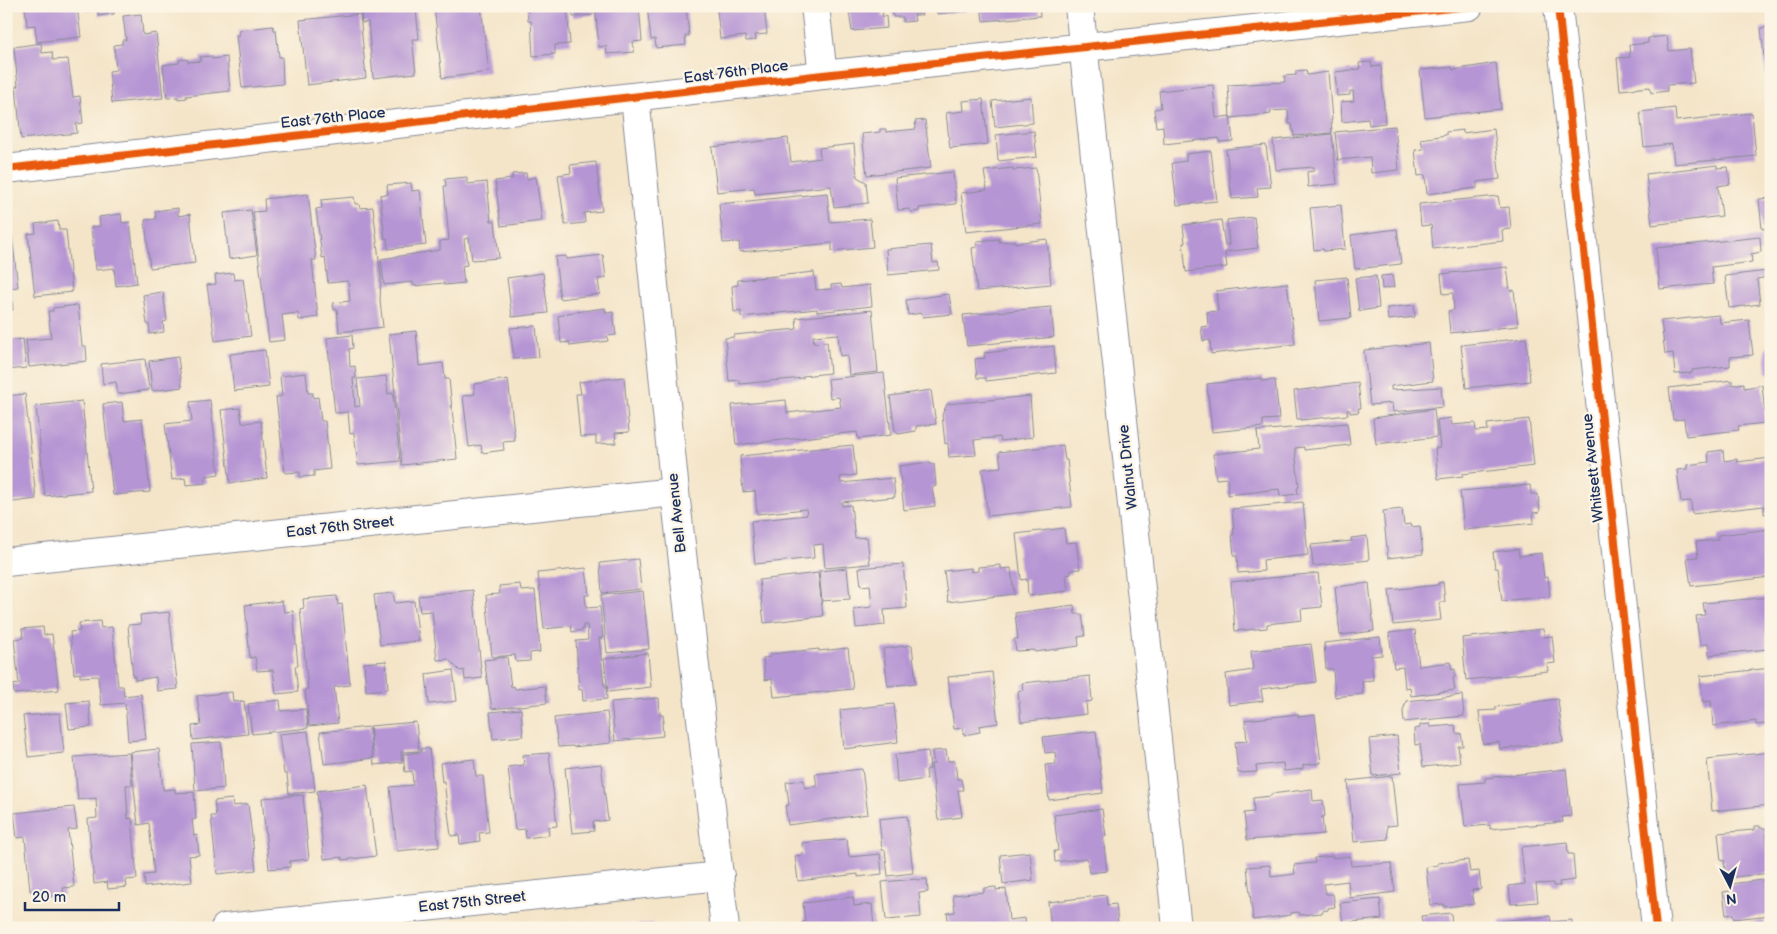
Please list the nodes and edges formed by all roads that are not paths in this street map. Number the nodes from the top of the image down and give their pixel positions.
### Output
1 (815, 6) edge
2 (1079, 6) edge
3 (1469, 6) edge
4 (1558, 6) edge
5 (1084, 48) junction
6 (823, 76) junction
7 (635, 97) junction
8 (6, 169) edge
9 (674, 492) junction
10 (6, 562) edge
11 (720, 876) junction
12 (225, 928) edge
13 (725, 928) edge
14 (1177, 928) edge
15 (1656, 928) edge

1 - 6 street
2 - 5 street, Walnut Drive
3 - 5 street, East 76th Place
4 - 15 street, Whitsett Avenue
5 - 6 street, East 76th Place
5 - 14 street, Walnut Drive
6 - 7 street, East 76th Place
7 - 8 street, East 76th Place
7 - 9 street, Bell Avenue
9 - 10 street, East 76th Street
9 - 11 street, Bell Avenue
11 - 12 street, East 75th Street
11 - 13 street, Bell Avenue

